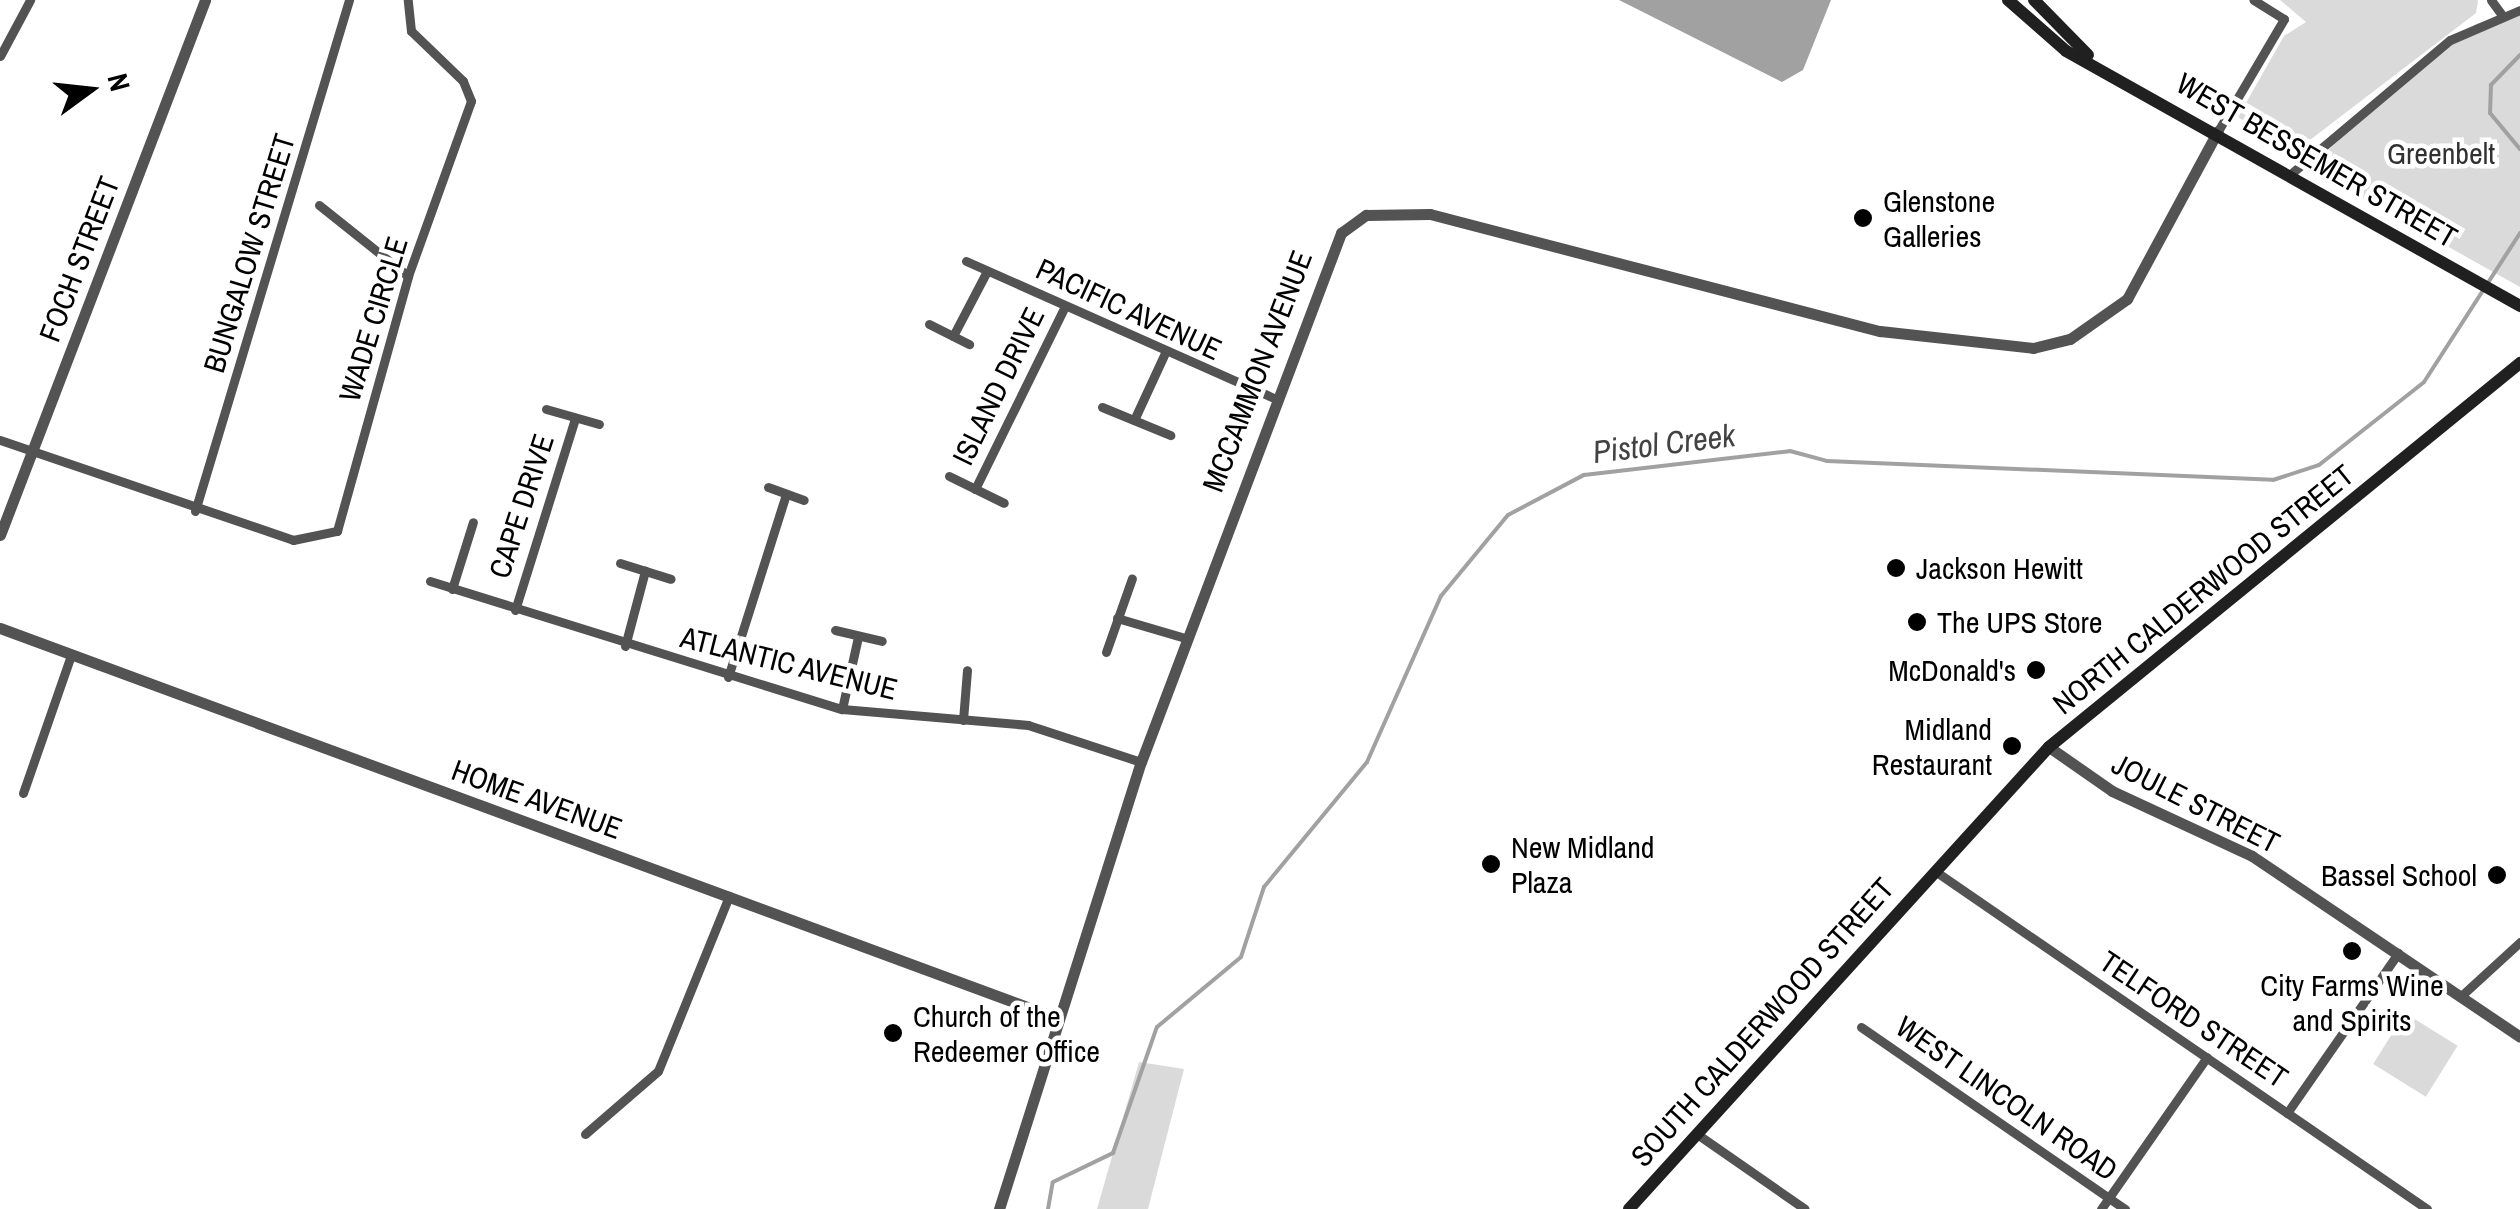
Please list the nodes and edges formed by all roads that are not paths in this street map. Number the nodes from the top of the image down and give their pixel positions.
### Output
1 (30, 0) edge
2 (205, 0) edge
3 (408, 0) edge
4 (2008, 0) edge
5 (2034, 0) edge
6 (2254, 0) edge
7 (2491, 0) edge
8 (2499, 0) edge
9 (350, 5) edge
10 (2520, 10) edge
11 (2501, 14) junction
12 (0, 56) edge
13 (2088, 56) junction
14 (2218, 131) junction
15 (2292, 172) junction
16 (319, 205) dead end
17 (966, 261) dead end
18 (987, 271) junction
19 (408, 276) junction
20 (1065, 306) junction
21 (2520, 306) edge
22 (929, 324) dead end
23 (953, 336) junction
24 (969, 344) dead end
25 (1164, 356) junction
26 (2520, 363) edge
27 (1272, 397) junction
28 (1102, 407) dead end
29 (546, 408) dead end
30 (575, 418) junction
31 (1134, 420) junction
32 (599, 424) dead end
33 (1170, 435) dead end
34 (0, 440) edge
35 (32, 452) junction
36 (949, 476) dead end
37 (768, 487) dead end
38 (975, 489) junction
39 (786, 494) junction
40 (804, 500) dead end
41 (1004, 502) dead end
42 (196, 511) junction
43 (473, 522) dead end
44 (0, 536) edge
45 (620, 563) dead end
46 (645, 571) junction
47 (1132, 578) dead end
48 (671, 579) dead end
49 (430, 581) dead end
50 (452, 589) junction
51 (515, 610) junction
52 (1117, 618) junction
53 (0, 628) edge
54 (835, 630) dead end
55 (858, 637) junction
56 (1185, 638) junction
57 (882, 641) dead end
58 (625, 646) junction
59 (1106, 652) dead end
60 (71, 656) junction
61 (967, 670) dead end
62 (728, 678) junction
63 (842, 709) junction
64 (963, 720) junction
65 (2049, 747) junction
66 (1141, 762) junction
67 (22, 793) dead end
68 (1932, 870) junction
69 (729, 896) junction
70 (2520, 942) edge
71 (2398, 953) junction
72 (2461, 996) junction
73 (1056, 1018) junction
74 (1861, 1027) dead end
75 (2520, 1037) edge
76 (2206, 1057) junction
77 (2286, 1113) junction
78 (586, 1134) dead end
79 (1697, 1134) junction
80 (2108, 1198) junction
81 (999, 1209) edge
82 (1629, 1209) edge
83 (1804, 1209) edge
84 (2100, 1209) edge
85 (2124, 1209) edge
86 (2427, 1209) edge

1 - 12 street
2 - 35 street, FOCH STREET
3 - 19 street, WADE CIRCLE
4 - 13 main road, WEST BESSEMER STREET
5 - 13 main road, WEST BESSEMER STREET
6 - 14 street
7 - 11 street
8 - 11 street
9 - 42 street, BUNGALOW STREET
10 - 11 street
11 - 15 street
13 - 14 main road, WEST BESSEMER STREET
14 - 15 main road, WEST BESSEMER STREET
14 - 27 street, MCCAMMON AVENUE
15 - 21 main road, WEST BESSEMER STREET
16 - 19 street
17 - 18 street, PACIFIC AVENUE
18 - 20 street, PACIFIC AVENUE
18 - 23 street
19 - 42 street, WADE CIRCLE
20 - 25 street, PACIFIC AVENUE
20 - 38 street, ISLAND DRIVE
22 - 23 street
23 - 24 street
25 - 27 street, PACIFIC AVENUE
25 - 31 street
26 - 65 main road, NORTH CALDERWOOD STREET
27 - 56 street, MCCAMMON AVENUE
28 - 31 street
29 - 30 street
30 - 32 street
30 - 51 street, CAPE DRIVE
31 - 33 street
34 - 35 street
35 - 42 street
35 - 44 street, FOCH STREET
36 - 38 street, ISLAND DRIVE
37 - 39 street
38 - 41 street, ISLAND DRIVE
39 - 40 street
39 - 62 street
43 - 50 street
45 - 46 street
46 - 48 street
46 - 58 street
47 - 52 street
49 - 50 street, ATLANTIC AVENUE
50 - 51 street, ATLANTIC AVENUE
51 - 58 street, ATLANTIC AVENUE
52 - 56 street
52 - 59 street
53 - 60 street, HOME AVENUE
54 - 55 street
55 - 57 street
55 - 63 street
56 - 66 street, MCCAMMON AVENUE
58 - 62 street, ATLANTIC AVENUE
60 - 67 street
60 - 69 street, HOME AVENUE
61 - 64 street
62 - 63 street, ATLANTIC AVENUE
63 - 64 street, ATLANTIC AVENUE
64 - 66 street, ATLANTIC AVENUE
65 - 68 main road, NORTH CALDERWOOD STREET
65 - 71 street, JOULE STREET
66 - 73 street, MCCAMMON AVENUE
68 - 76 street, TELFORD STREET
68 - 79 main road, SOUTH CALDERWOOD STREET
69 - 73 street, HOME AVENUE
69 - 78 street
70 - 72 street
71 - 72 street, JOULE STREET
71 - 77 street
72 - 75 street, JOULE STREET
73 - 81 street, MCCAMMON AVENUE
74 - 80 street, WEST LINCOLN ROAD
76 - 77 street, TELFORD STREET
76 - 80 street
77 - 86 street, TELFORD STREET
79 - 82 main road, SOUTH CALDERWOOD STREET
79 - 83 street
80 - 84 street
80 - 85 street, WEST LINCOLN ROAD

